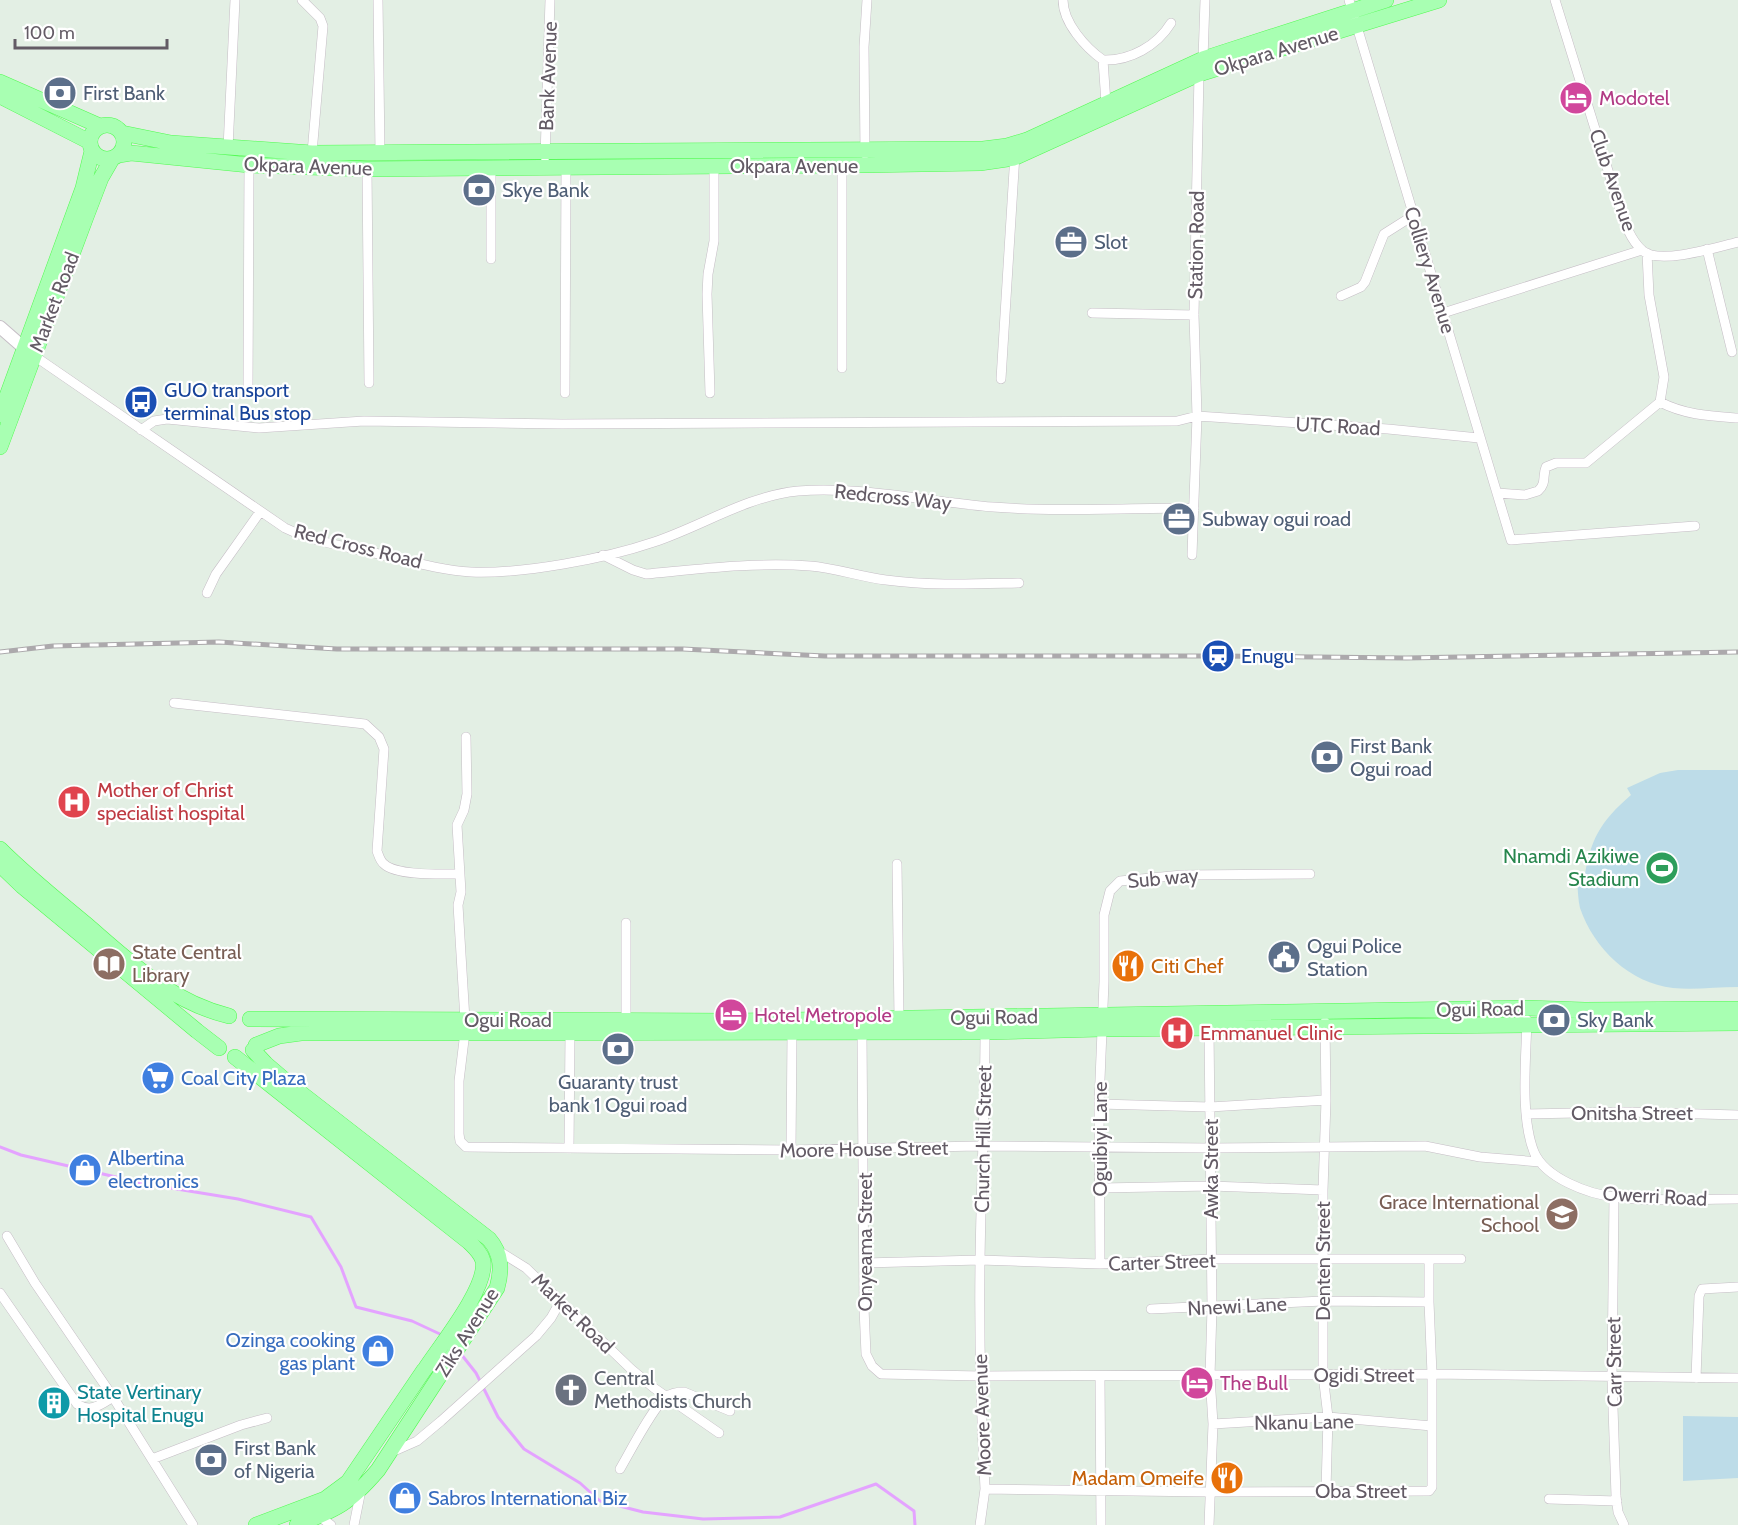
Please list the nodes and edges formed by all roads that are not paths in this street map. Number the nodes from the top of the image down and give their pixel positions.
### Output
1 (236, 0) edge
2 (302, 0) edge
3 (378, 0) edge
4 (550, 0) edge
5 (867, 0) edge
6 (1063, 0) edge
7 (1205, 0) edge
8 (1386, 0) edge
9 (1439, 0) edge
10 (1555, 0) edge
11 (1353, 12) edge
12 (1171, 24) dead end
13 (1203, 59) junction
14 (1103, 60) junction
15 (1199, 74) junction
16 (0, 82) edge
17 (0, 96) edge
18 (1106, 103) junction
19 (100, 126) junction
20 (122, 133) junction
21 (91, 147) junction
22 (228, 148) junction
23 (768, 149) junction
24 (1015, 151) junction
25 (312, 153) junction
26 (380, 153) junction
27 (116, 157) junction
28 (864, 158) junction
29 (291, 160) junction
30 (545, 160) junction
31 (249, 165) junction
32 (842, 165) junction
33 (566, 166) junction
34 (714, 166) junction
35 (767, 166) junction
36 (367, 169) junction
37 (491, 169) junction
38 (1414, 215) junction
39 (1738, 242) edge
40 (1707, 249) junction
41 (1644, 252) junction
42 (491, 259) dead end
43 (1341, 296) dead end
44 (1092, 313) dead end
45 (1443, 313) junction
46 (1194, 315) junction
47 (0, 327) edge
48 (29, 352) junction
49 (1732, 352) dead end
50 (842, 368) dead end
51 (1001, 379) dead end
52 (369, 383) dead end
53 (248, 389) dead end
54 (565, 393) dead end
55 (710, 393) dead end
56 (1660, 402) junction
57 (0, 414) edge
58 (1197, 416) junction
59 (1738, 418) edge
60 (141, 430) junction
61 (1479, 438) junction
62 (0, 447) edge
63 (1497, 493) junction
64 (1194, 508) junction
65 (260, 512) junction
66 (1695, 526) dead end
67 (603, 555) junction
68 (1192, 555) dead end
69 (1019, 583) dead end
70 (207, 593) dead end
71 (174, 703) dead end
72 (466, 737) dead end
73 (0, 849) edge
74 (897, 864) dead end
75 (0, 865) edge
76 (459, 874) junction
77 (1310, 874) dead end
78 (626, 923) dead end
79 (1527, 1008) junction
80 (1738, 1009) edge
81 (1325, 1011) junction
82 (229, 1016) junction
83 (899, 1018) junction
84 (250, 1019) junction
85 (626, 1020) junction
86 (1102, 1022) junction
87 (1738, 1023) edge
88 (985, 1025) junction
89 (465, 1026) junction
90 (1526, 1026) junction
91 (1325, 1028) junction
92 (1209, 1029) junction
93 (862, 1032) junction
94 (792, 1033) junction
95 (570, 1034) junction
96 (219, 1047) junction
97 (255, 1048) junction
98 (235, 1057) junction
99 (1326, 1100) junction
100 (1099, 1104) junction
101 (1210, 1107) junction
102 (1526, 1114) junction
103 (1738, 1115) edge
104 (984, 1146) junction
105 (1099, 1146) junction
106 (1324, 1146) junction
107 (1210, 1148) junction
108 (569, 1149) junction
109 (864, 1149) junction
110 (791, 1150) junction
111 (1540, 1162) junction
112 (1211, 1186) junction
113 (1100, 1188) junction
114 (1323, 1190) junction
115 (1614, 1197) junction
116 (1738, 1199) edge
117 (7, 1236) dead end
118 (497, 1250) junction
119 (480, 1253) junction
120 (1211, 1259) junction
121 (1429, 1259) junction
122 (1461, 1259) dead end
123 (980, 1260) junction
124 (1323, 1260) junction
125 (864, 1263) junction
126 (1100, 1264) junction
127 (1738, 1287) edge
128 (0, 1293) edge
129 (1323, 1301) junction
130 (560, 1302) junction
131 (1429, 1302) junction
132 (1212, 1308) junction
133 (1151, 1309) dead end
134 (881, 1374) joint
135 (1432, 1374) junction
136 (1323, 1375) junction
137 (981, 1376) junction
138 (1100, 1376) junction
139 (1210, 1376) junction
140 (1612, 1378) junction
141 (1696, 1378) junction
142 (1738, 1378) edge
143 (112, 1397) junction
144 (666, 1397) junction
145 (730, 1411) dead end
146 (267, 1418) dead end
147 (1328, 1418) junction
148 (1212, 1424) junction
149 (1432, 1426) junction
150 (719, 1433) dead end
151 (390, 1452) junction
152 (152, 1459) junction
153 (620, 1469) dead end
154 (985, 1489) junction
155 (361, 1490) junction
156 (1326, 1490) junction
157 (1101, 1491) junction
158 (1210, 1492) junction
159 (1549, 1500) dead end
160 (1617, 1501) junction
161 (325, 1520) edge
162 (193, 1525) edge
163 (256, 1525) edge
164 (297, 1525) edge
165 (354, 1525) edge
166 (980, 1525) edge
167 (1101, 1525) edge
168 (1209, 1525) edge
169 (1624, 1525) edge

1 - 22 street
2 - 25 street
3 - 26 street
4 - 30 street, Bank Avenue
5 - 28 street
6 - 14 street
7 - 13 street, Station Road
8 - 11 main road, Okpara Avenue
9 - 11 main road, Okpara Avenue
10 - 41 street, Club Avenue
11 - 13 main road, Okpara Avenue
11 - 15 main road, Okpara Avenue
11 - 38 street, Colliery Avenue
12 - 14 street
13 - 15 street, Station Road
13 - 18 main road, Okpara Avenue
14 - 18 street
15 - 24 main road, Okpara Avenue
15 - 46 street, Station Road
16 - 19 main road
17 - 21 main road
18 - 24 main road, Okpara Avenue
19 - 20 main road
19 - 21 main road
20 - 22 main road, Okpara Avenue
20 - 27 main road
21 - 27 main road
21 - 48 main road, Market Road
22 - 29 main road, Okpara Avenue
23 - 28 main road, Okpara Avenue
23 - 30 main road, Okpara Avenue
23 - 35 main road
24 - 28 main road, Okpara Avenue
24 - 51 street
25 - 26 main road, Okpara Avenue
25 - 29 main road, Okpara Avenue
26 - 30 main road, Okpara Avenue
27 - 31 main road, Okpara Avenue
27 - 48 main road, Market Road
28 - 32 main road, Okpara Avenue
29 - 31 main road, Okpara Avenue
29 - 36 main road, Okpara Avenue
30 - 33 main road, Okpara Avenue
30 - 37 main road, Okpara Avenue
31 - 53 street
32 - 35 main road, Okpara Avenue
32 - 50 street
33 - 34 main road, Okpara Avenue
33 - 54 street
34 - 35 main road, Okpara Avenue
34 - 55 street
36 - 37 main road, Okpara Avenue
36 - 52 street
37 - 42 street
38 - 43 street
38 - 45 street, Colliery Avenue
39 - 40 street
40 - 41 street
40 - 49 street
41 - 45 street
41 - 56 street
44 - 46 street
45 - 61 street, Colliery Avenue
46 - 58 street, Station Road
47 - 48 street
48 - 57 main road, Market Road
48 - 60 street, Red Cross Road
48 - 62 main road, Market Road
56 - 59 street
56 - 63 street
58 - 60 street, UTC Road
58 - 61 street, UTC Road
58 - 64 street, Station Road
60 - 65 street, Red Cross Road
61 - 63 street, Colliery Avenue
63 - 66 street, Colliery Avenue
64 - 67 street, Redcross Way
64 - 68 street, Station Road
65 - 67 street, Red Cross Road
65 - 70 street
67 - 69 street
71 - 76 street
72 - 76 street
73 - 82 main road
74 - 83 street
75 - 96 main road
76 - 89 street
77 - 86 street, Sub way
78 - 85 street
79 - 80 main road, Ogui Road
79 - 81 main road, Ogui Road
79 - 90 street
81 - 86 main road, Ogui Road
81 - 91 street, Denten Street
82 - 84 main road
82 - 96 main road
83 - 85 main road, Ogui Road
83 - 88 main road, Ogui Road
84 - 89 main road, Ogui Road
84 - 97 main road
85 - 89 main road, Ogui Road
86 - 88 main road, Ogui Road
86 - 92 main road, Ogui Road
86 - 100 street, Oguibiyi Lane
87 - 90 main road, Ogui Road
88 - 93 main road, Ogui Road
88 - 104 street, Church Hill Street
89 - 95 main road, Ogui Road
89 - 97 main road, Ogui Road
89 - 108 street, Moore House Street
90 - 91 main road, Ogui Road
90 - 102 street
91 - 92 main road, Ogui Road
91 - 99 street, Denten Street
92 - 101 street, Awka Street
93 - 94 main road, Ogui Road
93 - 109 street, Onyeama Street
94 - 95 main road, Ogui Road
94 - 110 street
95 - 108 street
96 - 98 main road
97 - 98 main road
97 - 118 main road
98 - 119 main road
99 - 101 street
99 - 106 street, Denten Street
100 - 101 street
100 - 105 street, Oguibiyi Lane
101 - 107 street, Awka Street
102 - 103 street, Onitsha Street
102 - 111 street
104 - 105 street, Moore House Street
104 - 109 street, Moore House Street
104 - 123 street, Church Hill Street
105 - 107 street, Moore House Street
105 - 113 street, Oguibiyi Lane
106 - 107 street, Moore House Street
106 - 111 street
106 - 114 street, Denten Street
107 - 112 street, Awka Street
108 - 110 street, Moore House Street
109 - 110 street, Moore House Street
109 - 125 street, Onyeama Street
111 - 115 street, Owerri Road
112 - 113 street
112 - 114 street
112 - 120 street, Awka Street
113 - 126 street, Oguibiyi Lane
114 - 124 street, Denten Street
115 - 116 street, Owerri Road
115 - 140 street, Carr Street
117 - 143 street
118 - 119 street
118 - 130 street, Market Road
118 - 151 main road, Ziks Avenue
119 - 163 main road, Ziks Avenue
120 - 124 street, Carter Street
120 - 126 street, Carter Street
120 - 132 street, Awka Street
121 - 122 street, Carter Street
121 - 124 street, Carter Street
121 - 131 street, Oba Street
123 - 125 street, Carter Street
123 - 126 street, Carter Street
123 - 137 street, Moore Avenue
124 - 129 street, Denten Street
125 - 134 street, Onyeama Street
127 - 141 street
128 - 143 street
129 - 131 street, Nnewi Lane
129 - 132 street, Nnewi Lane
129 - 136 street, Denten Street
130 - 144 street, Market Road
130 - 151 street
131 - 135 street, Oba Street
132 - 133 street, Nnewi Lane
132 - 139 street, Awka Street
134 - 137 street, Ogidi Street
135 - 136 street, Ogidi Street
135 - 140 street, Ogidi Street
135 - 149 street, Oba Street
136 - 139 street, Ogidi Street
136 - 147 street, Denten Street
137 - 138 street, Ogidi Street
137 - 154 street, Moore Avenue
138 - 139 street, Ogidi Street
138 - 157 street
139 - 148 street, Awka Street
140 - 141 street, Ogidi Street
140 - 160 street, Carr Street
141 - 142 street, Ogidi Street
143 - 152 street
144 - 145 street
144 - 150 street, Market Road
144 - 153 street
146 - 152 street
147 - 148 street, Nkanu Lane
147 - 149 street, Nkanu Lane
147 - 156 street, Denten Street
148 - 158 street, Awka Street
149 - 156 street, Oba Street
151 - 155 main road, Ziks Avenue
152 - 162 street
154 - 157 street, Moore Avenue
154 - 166 street
155 - 161 main road, Ziks Avenue
155 - 165 street
156 - 158 street, Oba Street
157 - 158 street, Moore Avenue
157 - 167 street
158 - 168 street, Awka Street
159 - 160 street
160 - 169 street, Carr Street
161 - 164 main road, Ziks Avenue

